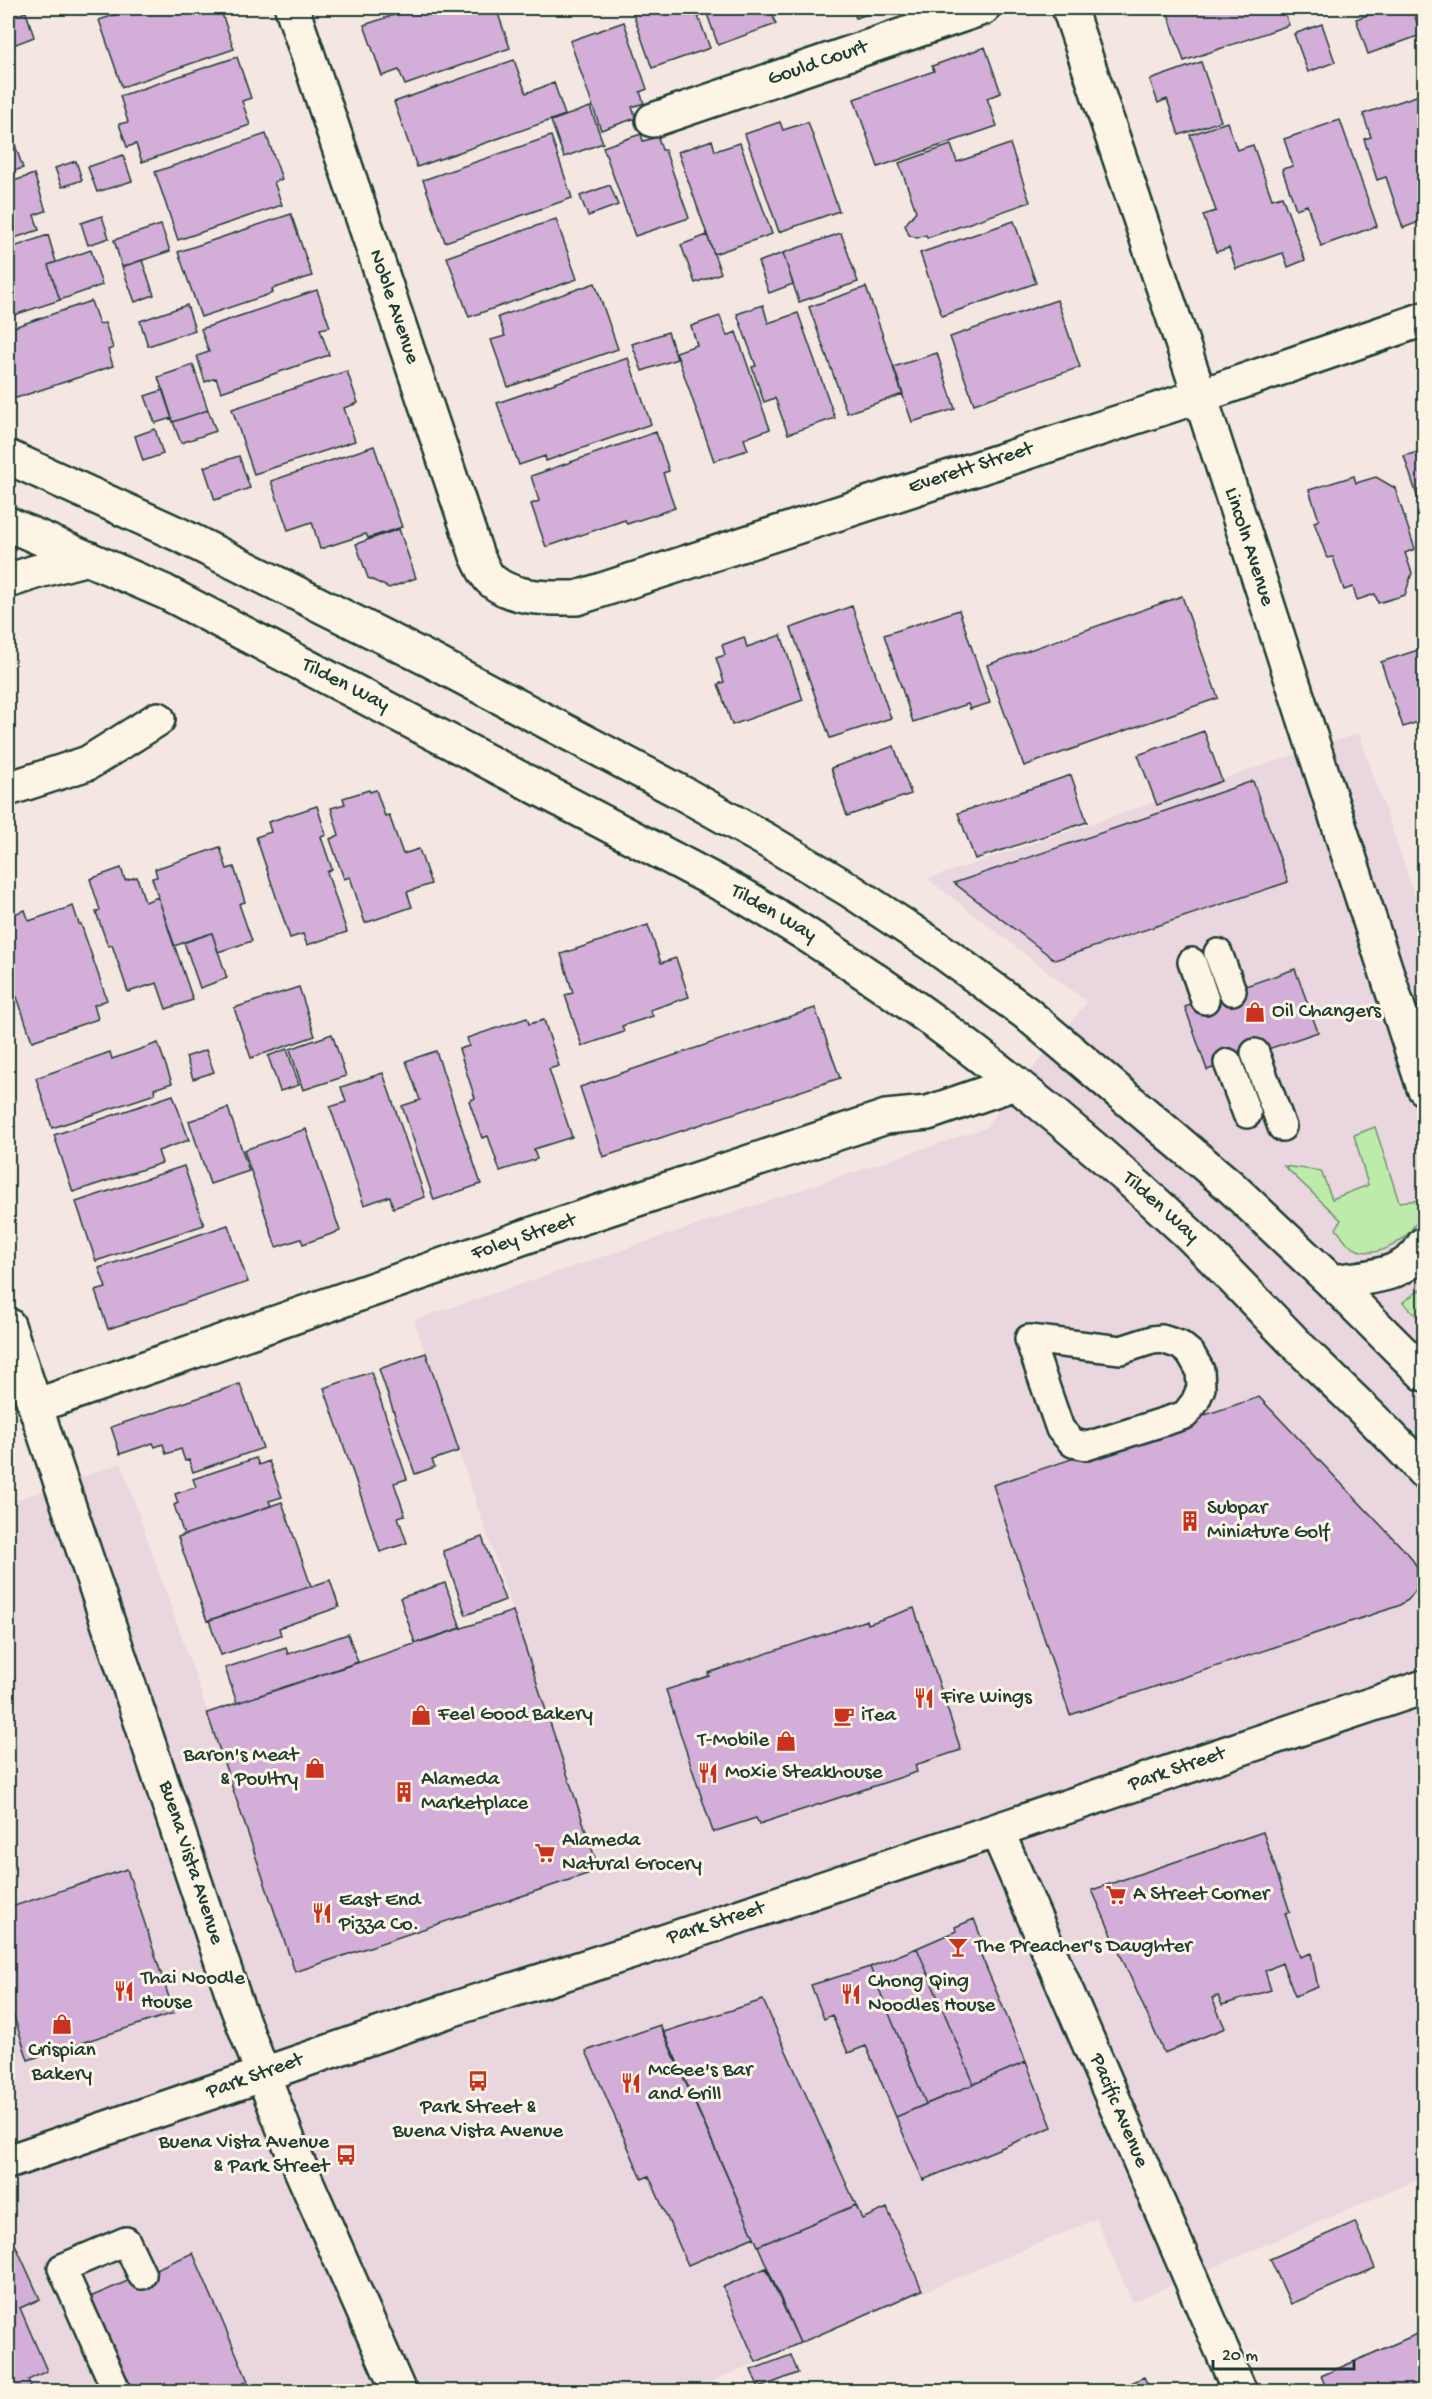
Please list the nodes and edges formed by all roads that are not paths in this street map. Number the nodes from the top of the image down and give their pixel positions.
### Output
1 (292, 8) edge
2 (983, 8) edge
3 (1069, 8) edge
4 (653, 120) dead end
5 (1425, 319) edge
6 (1200, 396) junction
7 (8, 457) edge
8 (8, 524) edge
9 (87, 558) junction
10 (8, 581) edge
11 (514, 593) joint
12 (158, 719) dead end
13 (8, 789) edge
14 (1218, 953) dead end
15 (1192, 962) dead end
16 (1232, 991) dead end
17 (1205, 1000) dead end
18 (1255, 1053) dead end
19 (1228, 1063) dead end
20 (1015, 1083) junction
21 (1425, 1088) edge
22 (1247, 1114) dead end
23 (1282, 1127) dead end
24 (1425, 1244) edge
25 (1332, 1282) junction
26 (8, 1324) edge
27 (1029, 1339) joint
28 (1425, 1374) edge
29 (35, 1406) junction
30 (1425, 1472) edge
31 (1425, 1687) edge
32 (997, 1831) junction
33 (263, 2074) junction
34 (8, 2162) edge
35 (142, 2275) dead end
36 (117, 2391) edge
37 (399, 2391) edge
38 (1240, 2391) edge

1 - 11 street, Noble Avenue
2 - 4 street, Gould Court
3 - 6 street, Lincoln Avenue
5 - 6 street, Everett Street
6 - 11 street, Everett Street
6 - 21 street, Lincoln Avenue
7 - 25 street
8 - 9 street, Tilden Way
9 - 10 street
9 - 20 street, Tilden Way
12 - 13 street
14 - 16 lane
15 - 17 lane
18 - 23 lane
19 - 22 lane
20 - 29 street, Foley Street
20 - 30 street, Tilden Way
24 - 25 street
25 - 28 street
26 - 29 street, Buena Vista Avenue
27 - 27 lane
29 - 33 street, Buena Vista Avenue
31 - 32 street, Park Street
32 - 33 street, Park Street
32 - 38 street, Pacific Avenue
33 - 34 street, Park Street
33 - 37 street, Buena Vista Avenue
35 - 36 lane

